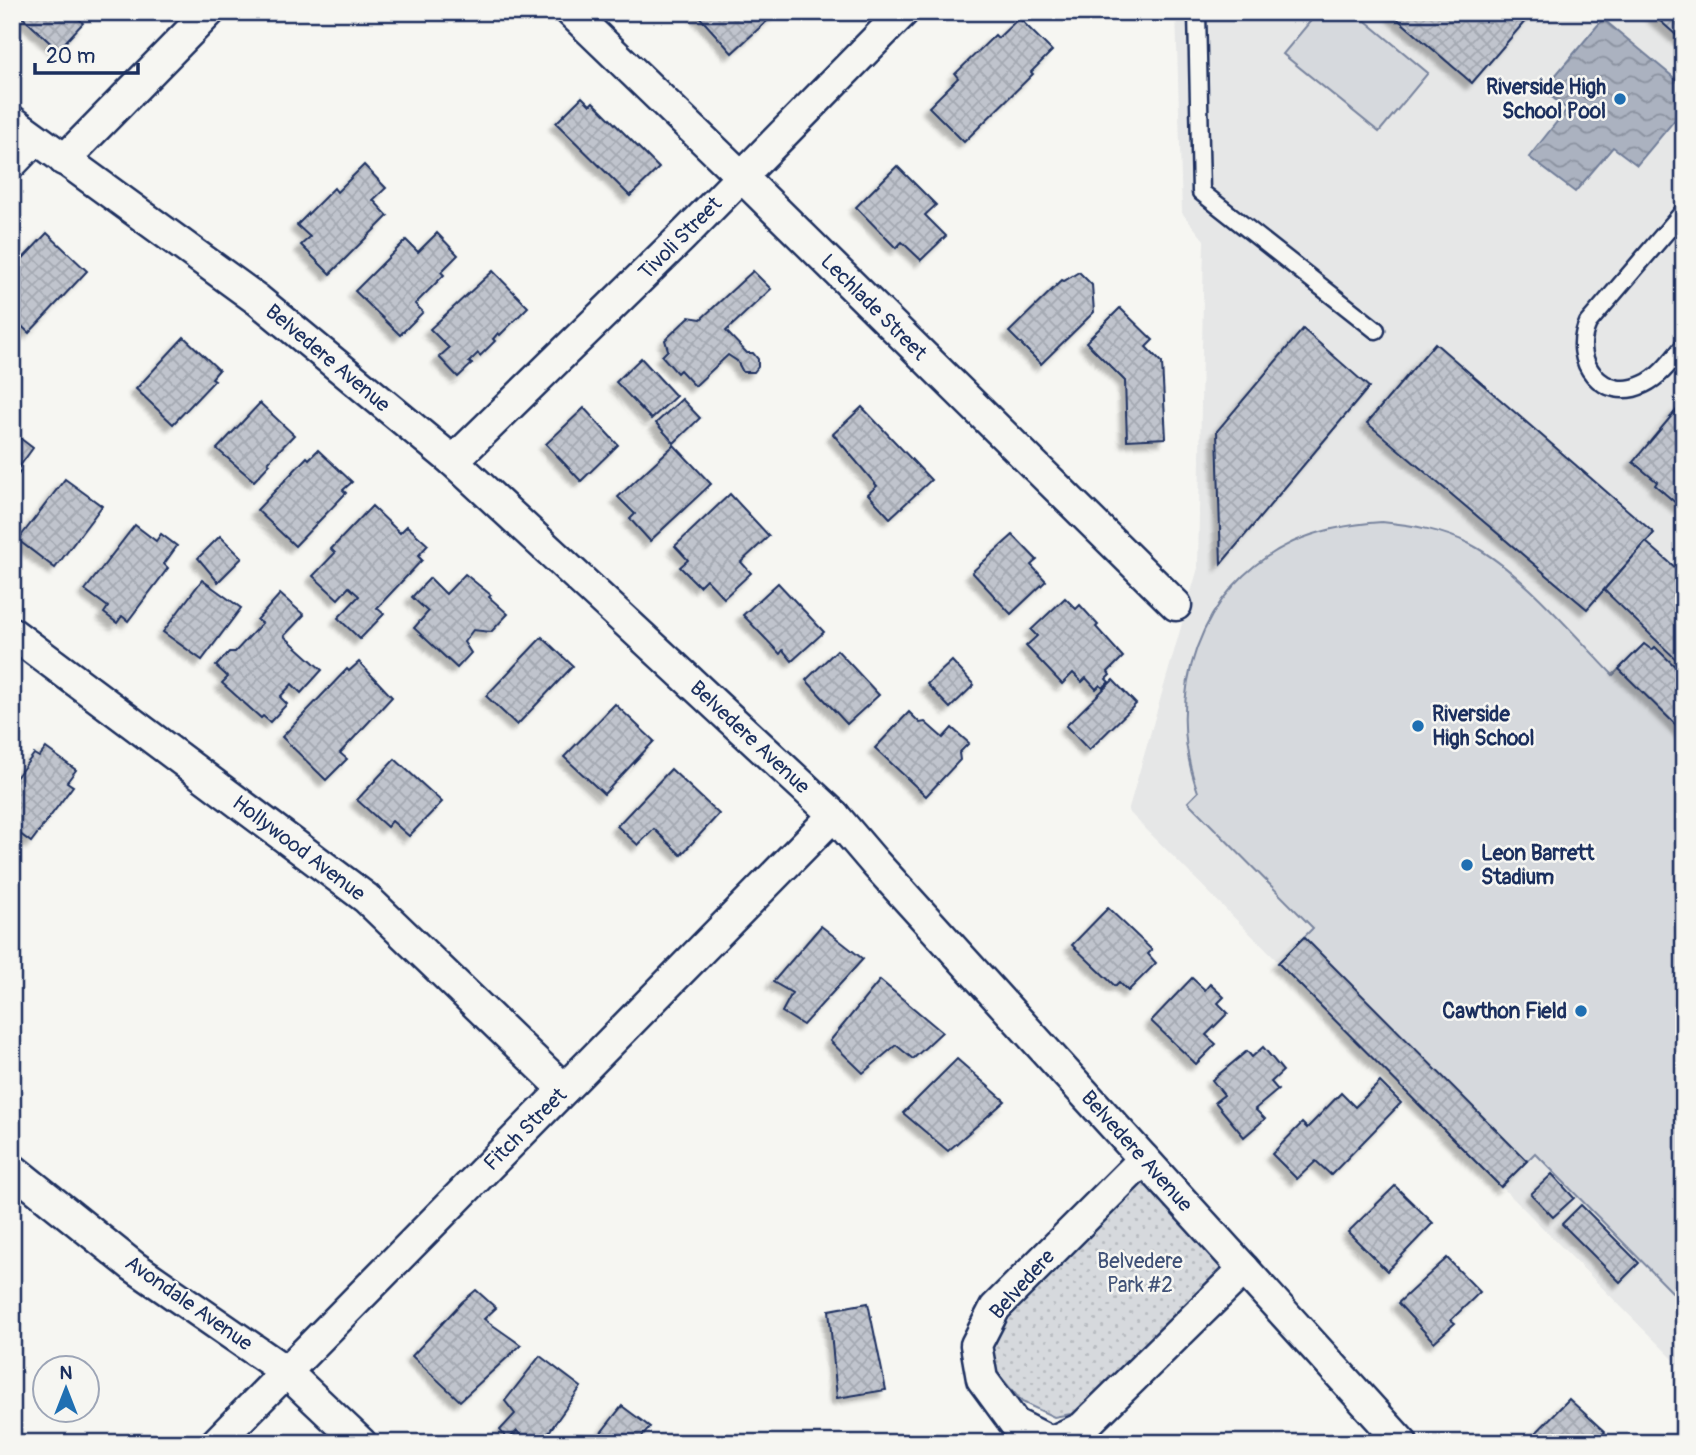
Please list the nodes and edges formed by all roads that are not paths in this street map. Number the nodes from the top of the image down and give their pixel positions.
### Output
1 (209, 12) edge
2 (571, 12) edge
3 (903, 12) edge
4 (1197, 12) edge
5 (24, 130) edge
6 (64, 160) junction
7 (12, 163) edge
8 (741, 176) junction
9 (1684, 211) edge
10 (1376, 330) dead end
11 (1684, 346) edge
12 (453, 461) junction
13 (1175, 605) dead end
14 (12, 633) edge
15 (834, 815) junction
16 (564, 1089) junction
17 (1144, 1159) junction
18 (12, 1169) edge
19 (1244, 1269) junction
20 (285, 1371) junction
21 (216, 1443) edge
22 (360, 1443) edge
23 (1402, 1443) edge

1 - 6 street
2 - 8 street, Lechlade Street
3 - 8 street, Tivoli Street
4 - 10 lane
5 - 6 street, Belvedere Avenue
5 - 7 street
6 - 12 street, Belvedere Avenue
8 - 12 street, Tivoli Street
8 - 13 street, Lechlade Street
9 - 11 lane
12 - 15 street, Belvedere Avenue
14 - 16 street, Hollywood Avenue
15 - 16 street, Fitch Street
15 - 17 street, Belvedere Avenue
16 - 20 street, Fitch Street
17 - 19 street, Belvedere Avenue
17 - 19 street, Belvedere
18 - 20 street, Avondale Avenue
19 - 23 street, Belvedere Avenue
20 - 21 street, Fitch Street
20 - 22 street, Avondale Avenue

